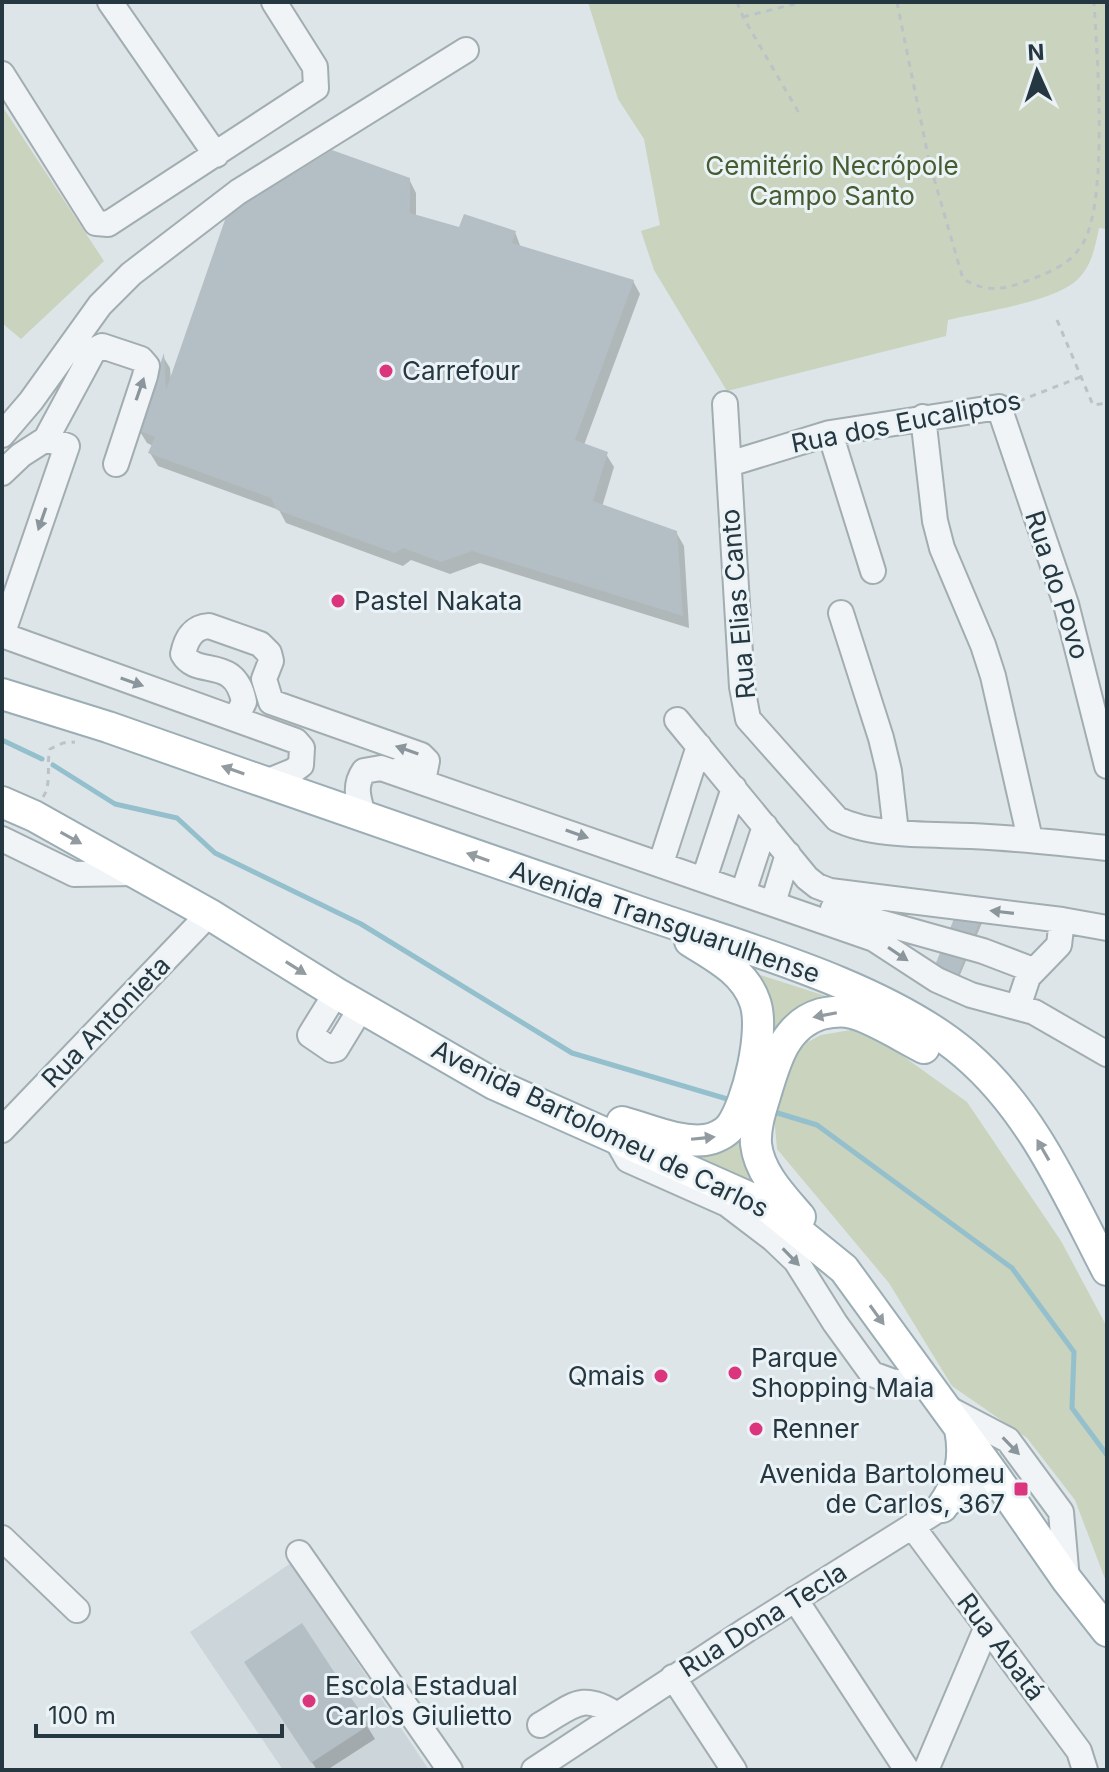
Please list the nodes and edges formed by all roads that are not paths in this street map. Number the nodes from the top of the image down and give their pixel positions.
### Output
1 (110, 2) edge
2 (274, 2) edge
3 (466, 50) dead end
4 (2, 74) edge
5 (216, 155) junction
6 (725, 404) dead end
7 (999, 407) joint
8 (923, 417) junction
9 (830, 433) junction
10 (2, 435) edge
11 (49, 444) junction
12 (116, 464) dead end
13 (729, 464) junction
14 (2, 473) edge
15 (873, 571) dead end
16 (841, 613) dead end
17 (2, 635) edge
18 (2, 679) edge
19 (2, 694) edge
20 (236, 718) junction
21 (677, 720) dead end
22 (108, 727) junction
23 (699, 746) junction
24 (1107, 766) edge
25 (381, 768) junction
26 (266, 782) junction
27 (734, 788) junction
28 (2, 802) edge
29 (364, 818) junction
30 (765, 826) junction
31 (896, 832) junction
32 (2, 839) edge
33 (1030, 839) junction
34 (1107, 848) edge
35 (788, 854) junction
36 (661, 863) junction
37 (134, 873) junction
38 (704, 879) junction
39 (817, 886) junction
40 (743, 893) junction
41 (612, 903) junction
42 (773, 903) junction
43 (209, 914) junction
44 (803, 914) junction
45 (1062, 920) junction
46 (1107, 928) edge
47 (1033, 970) junction
48 (1018, 1007) junction
49 (1107, 1054) edge
50 (494, 1084) junction
51 (998, 1084) junction
52 (2, 1130) edge
53 (615, 1137) junction
54 (1081, 1219) junction
55 (1107, 1245) edge
56 (844, 1269) junction
57 (1107, 1270) edge
58 (945, 1407) junction
59 (994, 1475) junction
60 (942, 1507) junction
61 (912, 1526) junction
62 (2, 1538) edge
63 (299, 1553) dead end
64 (1067, 1580) junction
65 (795, 1599) junction
66 (77, 1610) dead end
67 (986, 1629) junction
68 (1107, 1631) edge
69 (673, 1677) junction
70 (617, 1715) junction
71 (540, 1725) dead end
72 (545, 1767) edge
73 (450, 1770) edge
74 (734, 1770) edge
75 (907, 1770) edge
76 (926, 1770) edge
77 (1085, 1770) edge

1 - 5 street
2 - 5 street
3 - 10 street
4 - 5 street
6 - 13 street, Rua Elias Canto
7 - 8 street, Rua dos Eucaliptos
7 - 24 street, Rua do Povo
8 - 9 street, Rua dos Eucaliptos
8 - 33 street
9 - 13 street, Rua dos Eucaliptos
9 - 15 street
12 -> 11 street
11 - 14 street
11 -> 17 street
13 - 31 street, Rua Elias Canto
16 - 31 street
17 -> 20 street
18 - 22 main road
19 - 22 main road
25 -> 20 street
20 - 26 street
21 - 23 street
26 -> 22 main road, Avenida Transguarulhense
23 - 27 street
23 - 36 street
25 - 29 street
25 -> 36 street
26 - 29 main road, Avenida Transguarulhense
27 - 30 street
27 - 38 street
28 -> 37 main road, Avenida Bartolomeu de Carlos
41 -> 29 main road, Avenida Transguarulhense
30 - 35 street
30 - 40 street
31 - 33 street
32 - 37 street
33 - 34 street
35 - 39 street
35 - 42 street
36 - 38 street
37 - 43 main road, Avenida Bartolomeu de Carlos
38 - 40 street
39 - 44 street
45 -> 39 street
40 - 42 street
50 -> 41 main road
41 - 51 main road, Avenida Transguarulhense
42 - 44 street
43 -> 50 main road, Avenida Bartolomeu de Carlos
43 - 52 street, Rua Antonieta
44 - 47 street
44 -> 48 street
45 - 46 street
45 - 47 street
47 - 48 street
48 - 49 street
50 - 53 main road, Avenida Bartolomeu de Carlos
54 -> 51 main road, Avenida Transguarulhense
51 -> 56 main road
53 - 56 main road, Avenida Bartolomeu de Carlos
53 -> 58 street
54 - 55 main road
54 - 57 main road, Avenida Transguarulhense
56 -> 58 main road, Avenida Bartolomeu de Carlos
58 - 59 main road, Avenida Bartolomeu de Carlos
58 - 60 main road
58 -> 64 street
59 - 60 street, Rua Dona Tecla
59 - 64 main road, Avenida Bartolomeu de Carlos
60 - 61 street, Rua Dona Tecla
61 - 65 street, Rua Dona Tecla
61 - 67 street, Rua Abatá
62 - 66 street
63 - 73 street
64 - 68 main road, Avenida Bartolomeu de Carlos
65 - 69 street, Rua Dona Tecla
65 - 75 street
67 - 76 street
67 - 77 street, Rua Abatá
69 - 70 street, Rua Dona Tecla
69 - 74 street
70 - 71 street
70 - 72 street, Rua Dona Tecla

